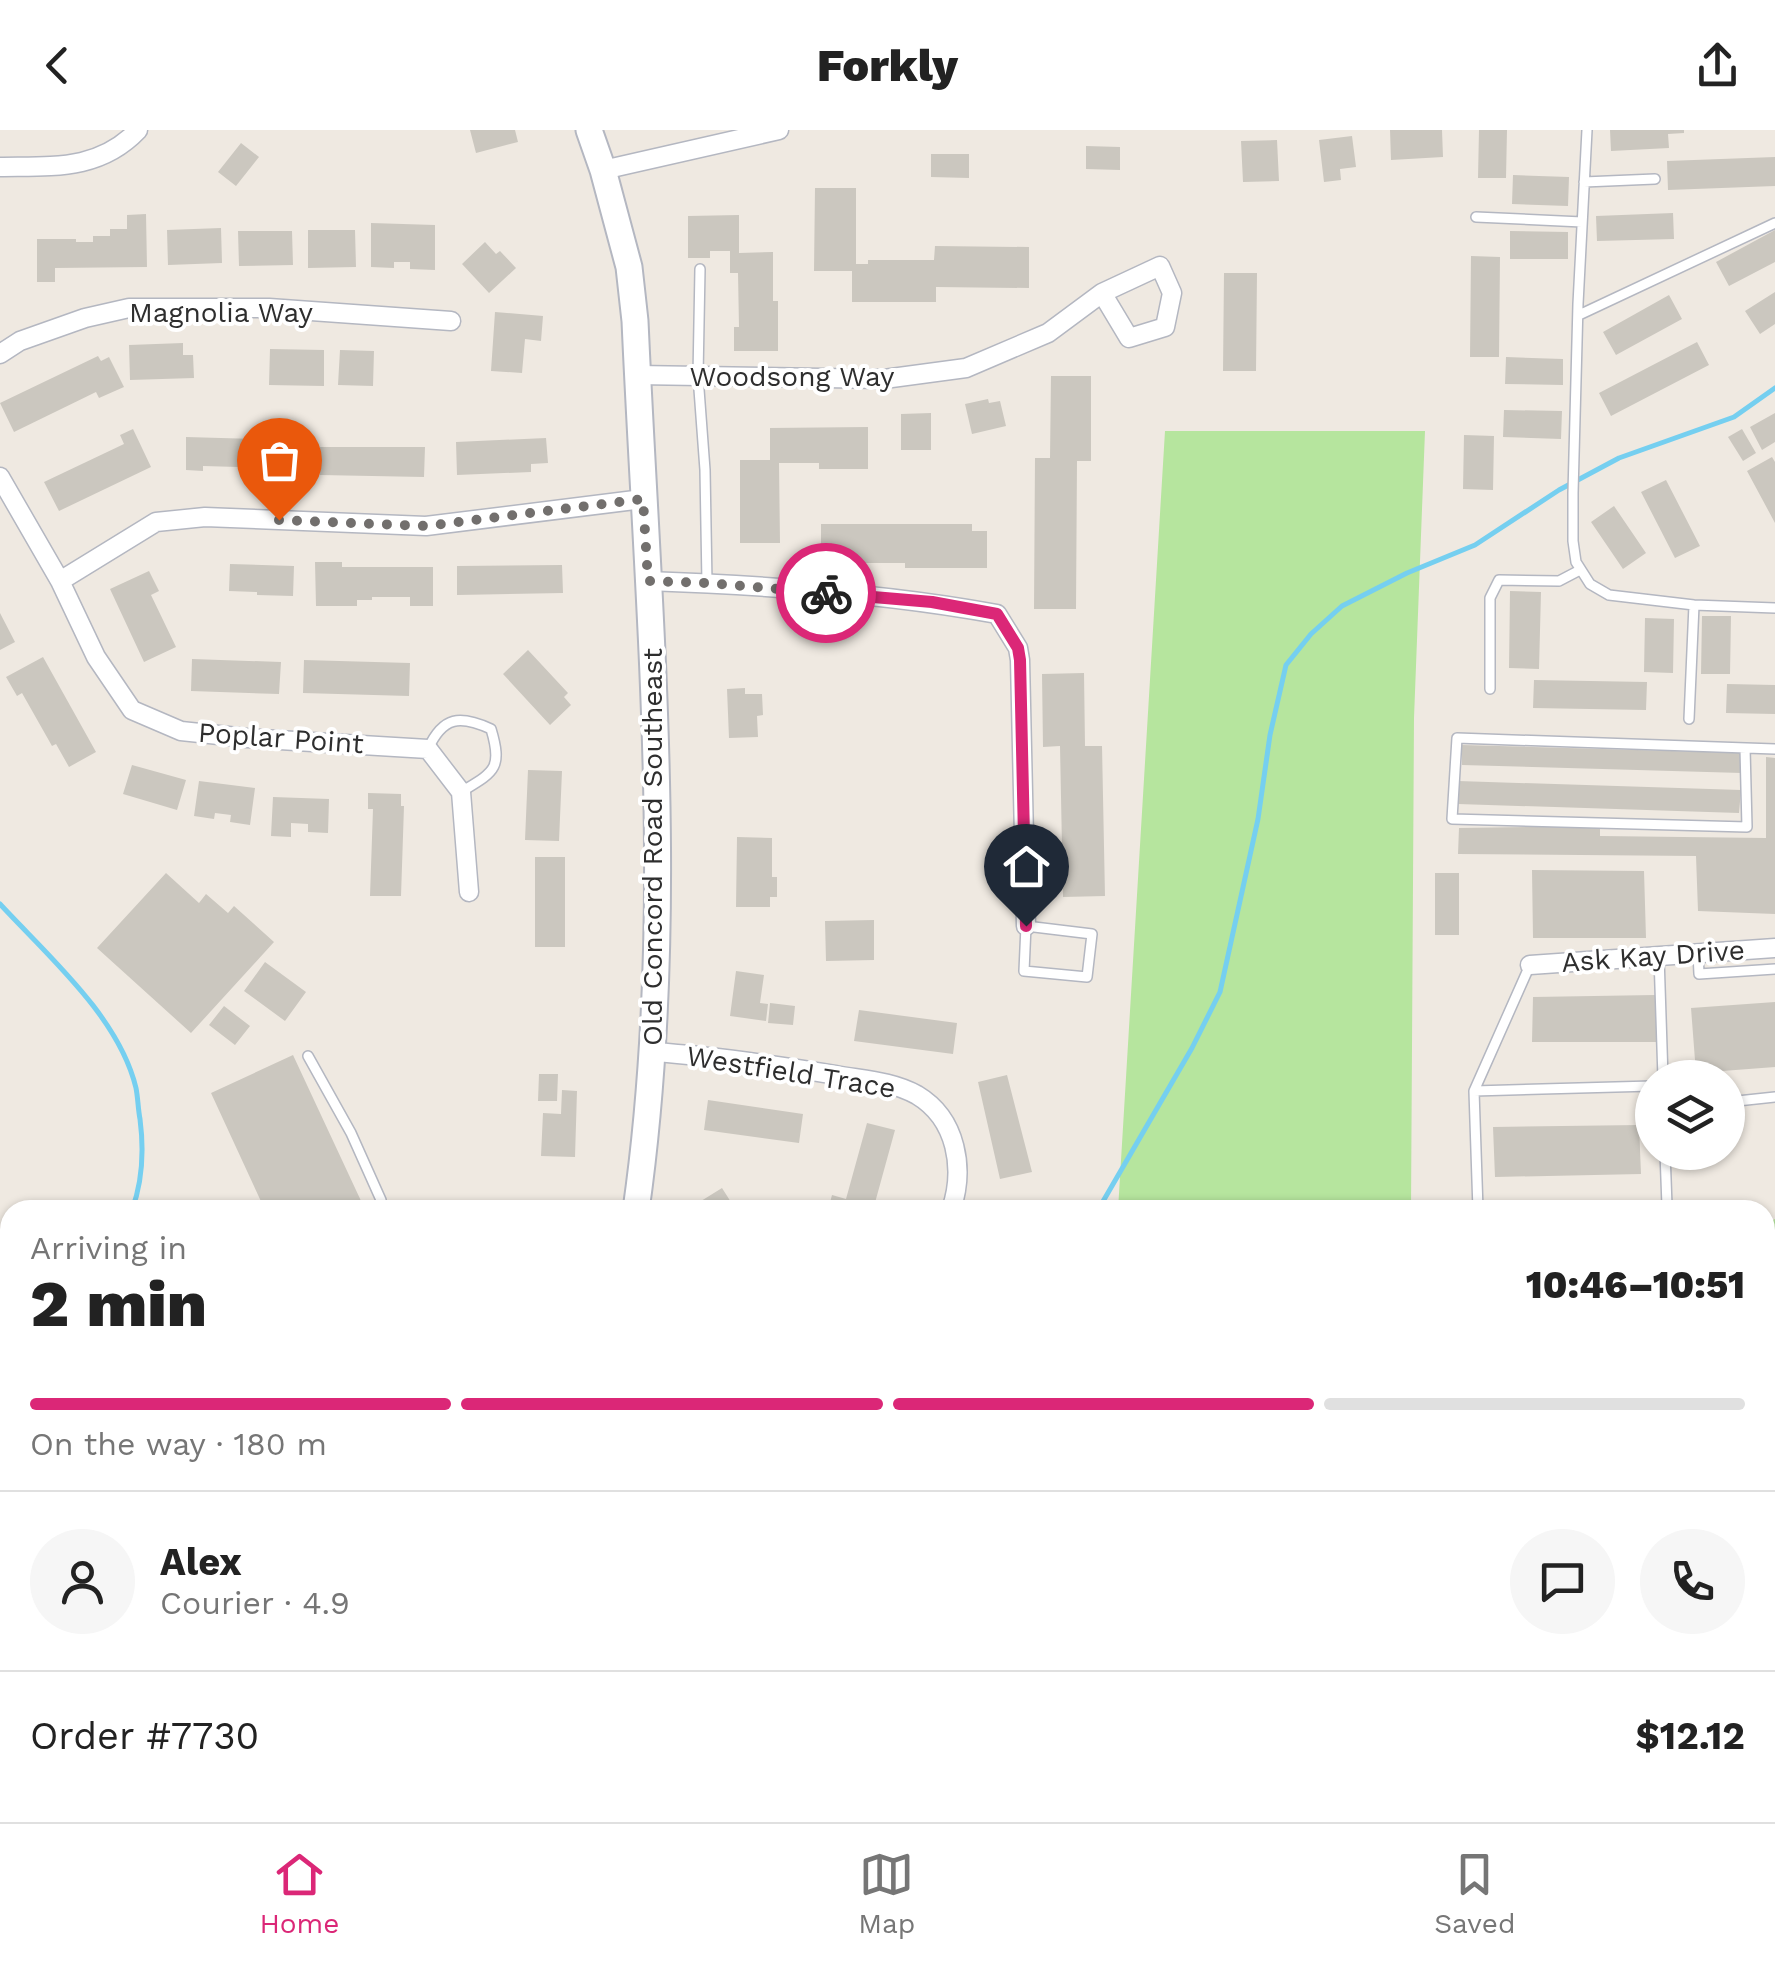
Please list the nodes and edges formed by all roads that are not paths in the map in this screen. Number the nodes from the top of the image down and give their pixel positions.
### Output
1 (138, 130) edge
2 (588, 130) edge
3 (779, 130) edge
4 (1588, 130) edge
5 (0, 168) edge
6 (603, 170) junction
7 (1655, 179) dead end
8 (1584, 182) junction
9 (1476, 218) dead end
10 (1582, 222) junction
11 (1775, 223) edge
12 (700, 269) dead end
13 (1102, 294) junction
14 (1579, 315) junction
15 (451, 321) dead end
16 (0, 354) edge
17 (637, 375) junction
18 (698, 376) junction
19 (0, 477) edge
20 (643, 499) junction
21 (1580, 570) junction
22 (60, 581) junction
23 (648, 581) junction
24 (707, 583) junction
25 (1694, 605) junction
26 (1775, 608) edge
27 (1490, 689) dead end
28 (1689, 719) dead end
29 (1745, 748) junction
30 (428, 749) junction
31 (1775, 749) edge
32 (461, 792) junction
33 (469, 892) dead end
34 (1026, 926) junction
35 (1775, 948) edge
36 (1698, 953) junction
37 (1659, 956) junction
38 (1530, 965) joint
39 (1775, 969) edge
40 (653, 1052) junction
41 (308, 1056) dead end
42 (1662, 1060) edge
43 (1635, 1086) edge
44 (1474, 1091) junction
45 (1775, 1098) edge
46 (1745, 1101) edge
47 (1666, 1170) edge
48 (381, 1200) edge
49 (637, 1200) edge
50 (954, 1200) edge
51 (1478, 1200) edge
52 (1667, 1200) edge

1 - 5 street
2 - 6 street, Old Concord Road Southeast
3 - 6 street
4 - 8 lane
6 - 17 street, Old Concord Road Southeast
7 - 8 lane
8 - 10 lane
9 - 10 lane
10 - 14 lane
11 - 14 lane
12 - 18 lane
13 - 13 street, Woodsong Way
13 - 18 street, Woodsong Way
14 - 21 lane
15 - 16 street, Magnolia Way
17 - 18 street, Woodsong Way
17 - 20 street, Old Concord Road Southeast
18 - 24 lane
19 - 22 street, Poplar Point
20 - 22 street
20 - 23 street, Old Concord Road Southeast
21 - 25 lane
21 - 27 lane
22 - 30 street, Poplar Point
23 - 24 street
23 - 40 street, Old Concord Road Southeast
24 - 34 street
25 - 26 lane
25 - 28 lane
29 - 29 lane
29 - 31 lane
30 - 32 street
30 - 32 lane
32 - 33 street
34 - 34 lane
35 - 36 street, Ask Kay Drive
36 - 37 street, Ask Kay Drive
36 - 39 lane
37 - 38 street, Ask Kay Drive
37 - 42 lane
38 - 44 lane
40 - 49 street, Old Concord Road Southeast
40 - 50 street, Westfield Trace
41 - 48 lane
43 - 44 lane
44 - 51 lane
45 - 46 lane
47 - 52 lane

